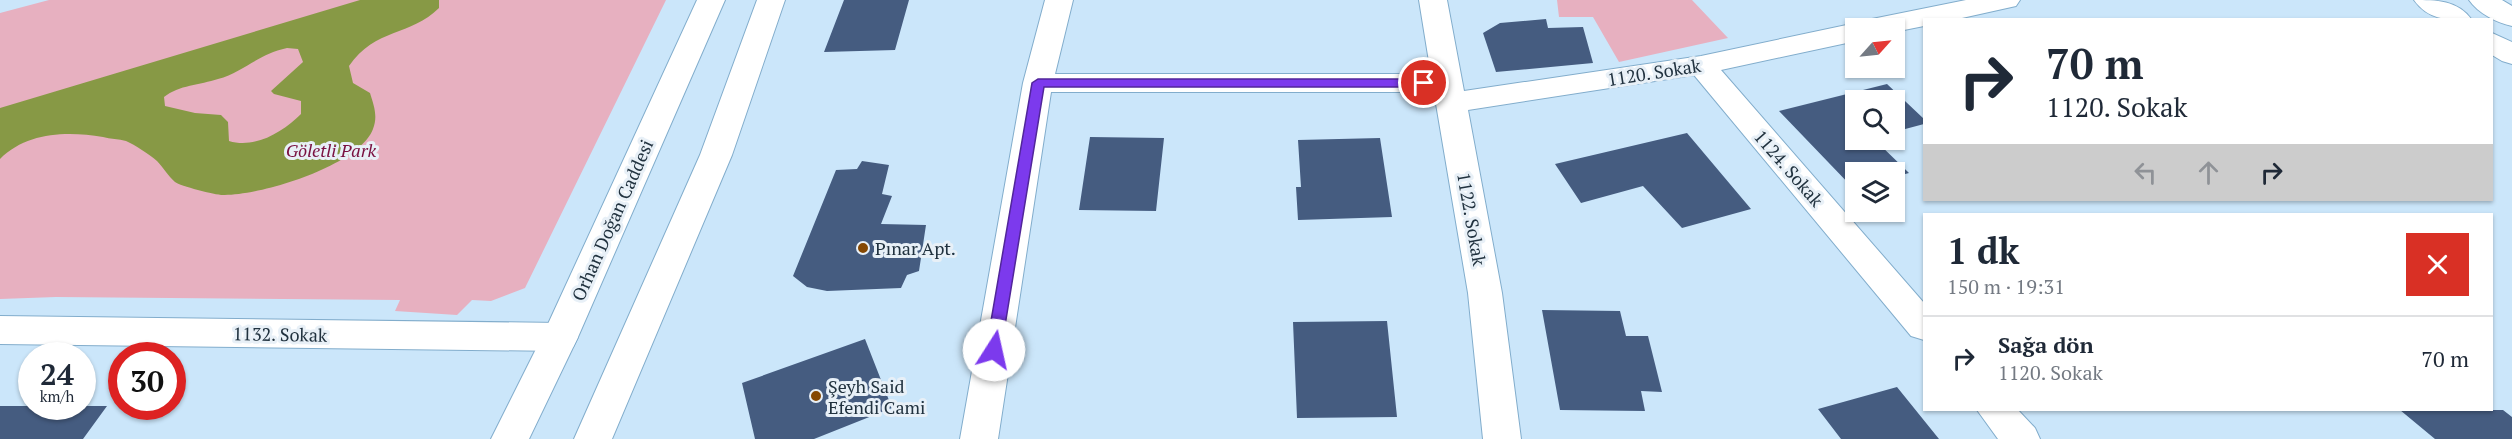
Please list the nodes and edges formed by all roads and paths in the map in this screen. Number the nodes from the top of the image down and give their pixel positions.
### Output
1 (711, 0) edge
2 (771, 0) edge
3 (1059, 0) edge
4 (1433, 0) edge
5 (2006, 0) edge
6 (2428, 0) edge
7 (2455, 18) edge
8 (1905, 21) edge
9 (1845, 34) edge
10 (2493, 43) edge
11 (2512, 55) edge
12 (2493, 61) edge
13 (1701, 65) junction
14 (1038, 83) junction
15 (1449, 93) junction
16 (1923, 325) edge
17 (0, 330) edge
18 (560, 337) junction
19 (1997, 411) edge
20 (510, 439) edge
21 (593, 439) edge
22 (979, 439) edge
23 (1502, 439) edge
24 (2021, 439) edge

1 - 18 street, Orhan Doğan Caddesi
2 - 21 street
3 - 14 street
4 - 15 street, 1122. Sokak
5 - 8 street
6 - 7 street
9 - 13 street, 1120. Sokak
10 - 11 street
11 - 12 street
13 - 15 street, 1120. Sokak
13 - 16 street, 1124. Sokak
14 - 15 street, 1120. Sokak
14 - 22 street
15 - 23 street, 1122. Sokak
17 - 18 street, 1132. Sokak
18 - 20 street, Orhan Doğan Caddesi
19 - 24 street

